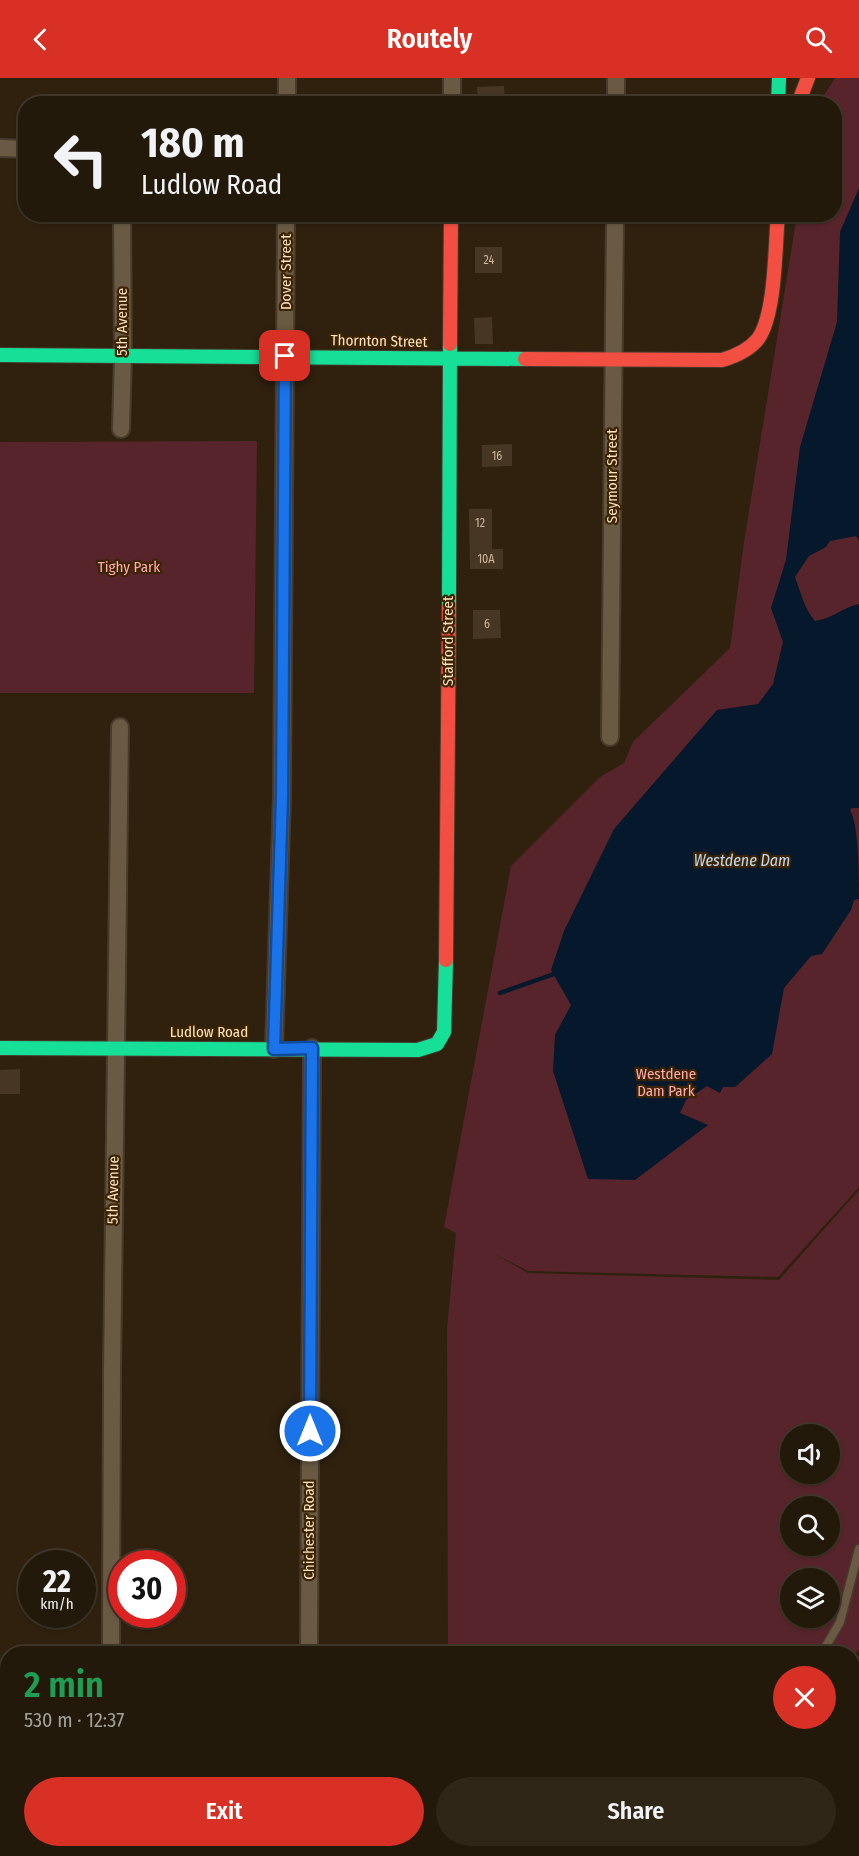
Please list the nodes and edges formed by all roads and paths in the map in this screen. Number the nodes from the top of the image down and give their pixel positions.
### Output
1 (287, 78) edge
2 (452, 78) edge
3 (616, 78) edge
4 (779, 78) edge
5 (788, 78) edge
6 (808, 78) edge
7 (287, 96) edge
8 (452, 96) edge
9 (616, 96) edge
10 (778, 96) edge
11 (797, 96) edge
12 (801, 96) edge
13 (0, 148) edge
14 (18, 149) edge
15 (122, 222) edge
16 (286, 222) edge
17 (451, 222) edge
18 (615, 222) edge
19 (777, 222) edge
20 (0, 355) edge
21 (123, 355) junction
22 (285, 356) junction
23 (450, 358) junction
24 (614, 360) junction
25 (121, 429) dead end
26 (120, 727) dead end
27 (610, 736) dead end
28 (0, 1048) edge
29 (312, 1048) junction
30 (115, 1049) junction
31 (274, 1049) junction
32 (418, 1050) joint
33 (859, 1549) edge
34 (111, 1646) edge
35 (309, 1646) edge
36 (826, 1646) edge

1 - 7 street
2 - 8 street
3 - 9 street
4 - 10 street
5 - 11 street
6 - 12 street
13 - 14 street
15 - 21 street, 5th Avenue
16 - 22 street, Dover Street
17 - 23 street, Stafford Street
18 - 24 street, Seymour Street
19 - 24 street, Thornton Street
20 - 21 street, Thornton Street
21 - 22 street, Thornton Street
21 - 25 street, 5th Avenue
22 - 23 street, Thornton Street
22 - 31 street, Dover Street
23 - 24 street, Thornton Street
23 - 32 street, Stafford Street
24 - 27 street, Seymour Street
26 - 30 street, 5th Avenue
28 - 30 street, Ludlow Road
29 - 31 street, Ludlow Road
29 - 32 street, Ludlow Road
29 - 35 street, Chichester Road
30 - 31 street, Ludlow Road
30 - 34 street, 5th Avenue
33 - 36 lane

